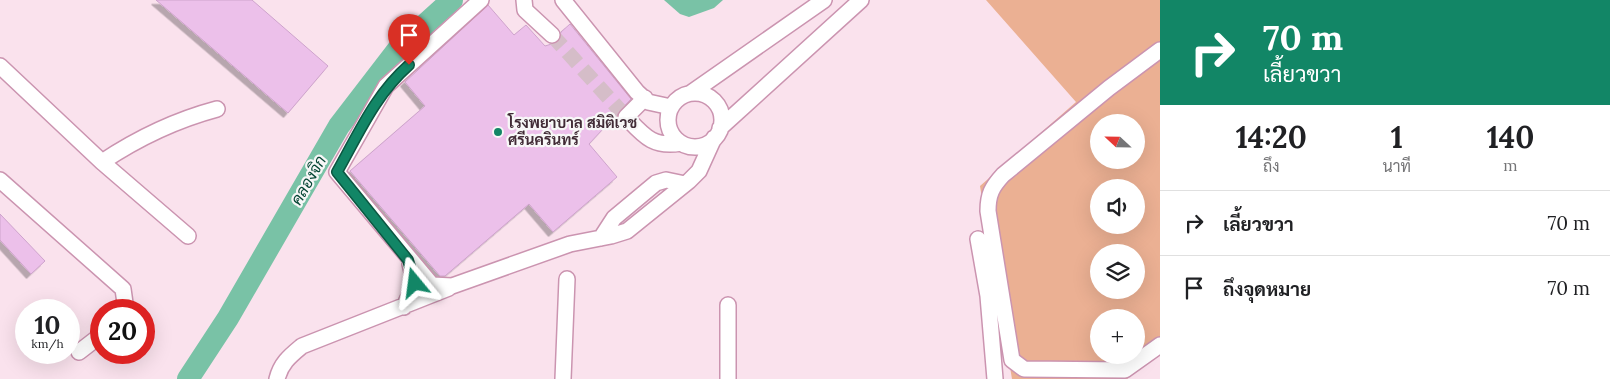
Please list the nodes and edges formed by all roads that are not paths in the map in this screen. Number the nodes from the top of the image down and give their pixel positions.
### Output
1 (481, 0) edge
2 (524, 0) edge
3 (563, 0) edge
4 (824, 0) edge
5 (860, 0) edge
6 (552, 35) tunnel mouth
7 (1160, 50) edge
8 (0, 66) edge
9 (691, 93) junction
10 (645, 98) junction
11 (671, 107) junction
12 (217, 108) dead end
13 (717, 133) junction
14 (681, 143) junction
15 (102, 162) junction
16 (0, 180) edge
17 (188, 236) dead end
18 (978, 239) dead end
19 (408, 260) junction
20 (566, 280) dead end
21 (452, 286) junction
22 (124, 299) edge
23 (728, 305) dead end
24 (404, 307) junction
25 (90, 344) edge
26 (1160, 345) edge
27 (80, 351) edge
28 (277, 379) edge
29 (563, 379) edge
30 (728, 379) edge
31 (995, 379) edge

1 - 19 street
2 - 6 street
3 - 10 street
4 - 9 street
5 - 13 street
7 - 26 street
8 - 15 street
9 - 11 street
9 - 13 street
10 - 11 street
10 - 14 street
11 - 14 street
12 - 15 street
13 - 14 street
13 - 21 street
15 - 17 street
16 - 22 street
18 - 31 street
19 - 21 street
19 - 24 street
20 - 29 street
21 - 24 street
23 - 30 street
24 - 28 street
25 - 27 street

